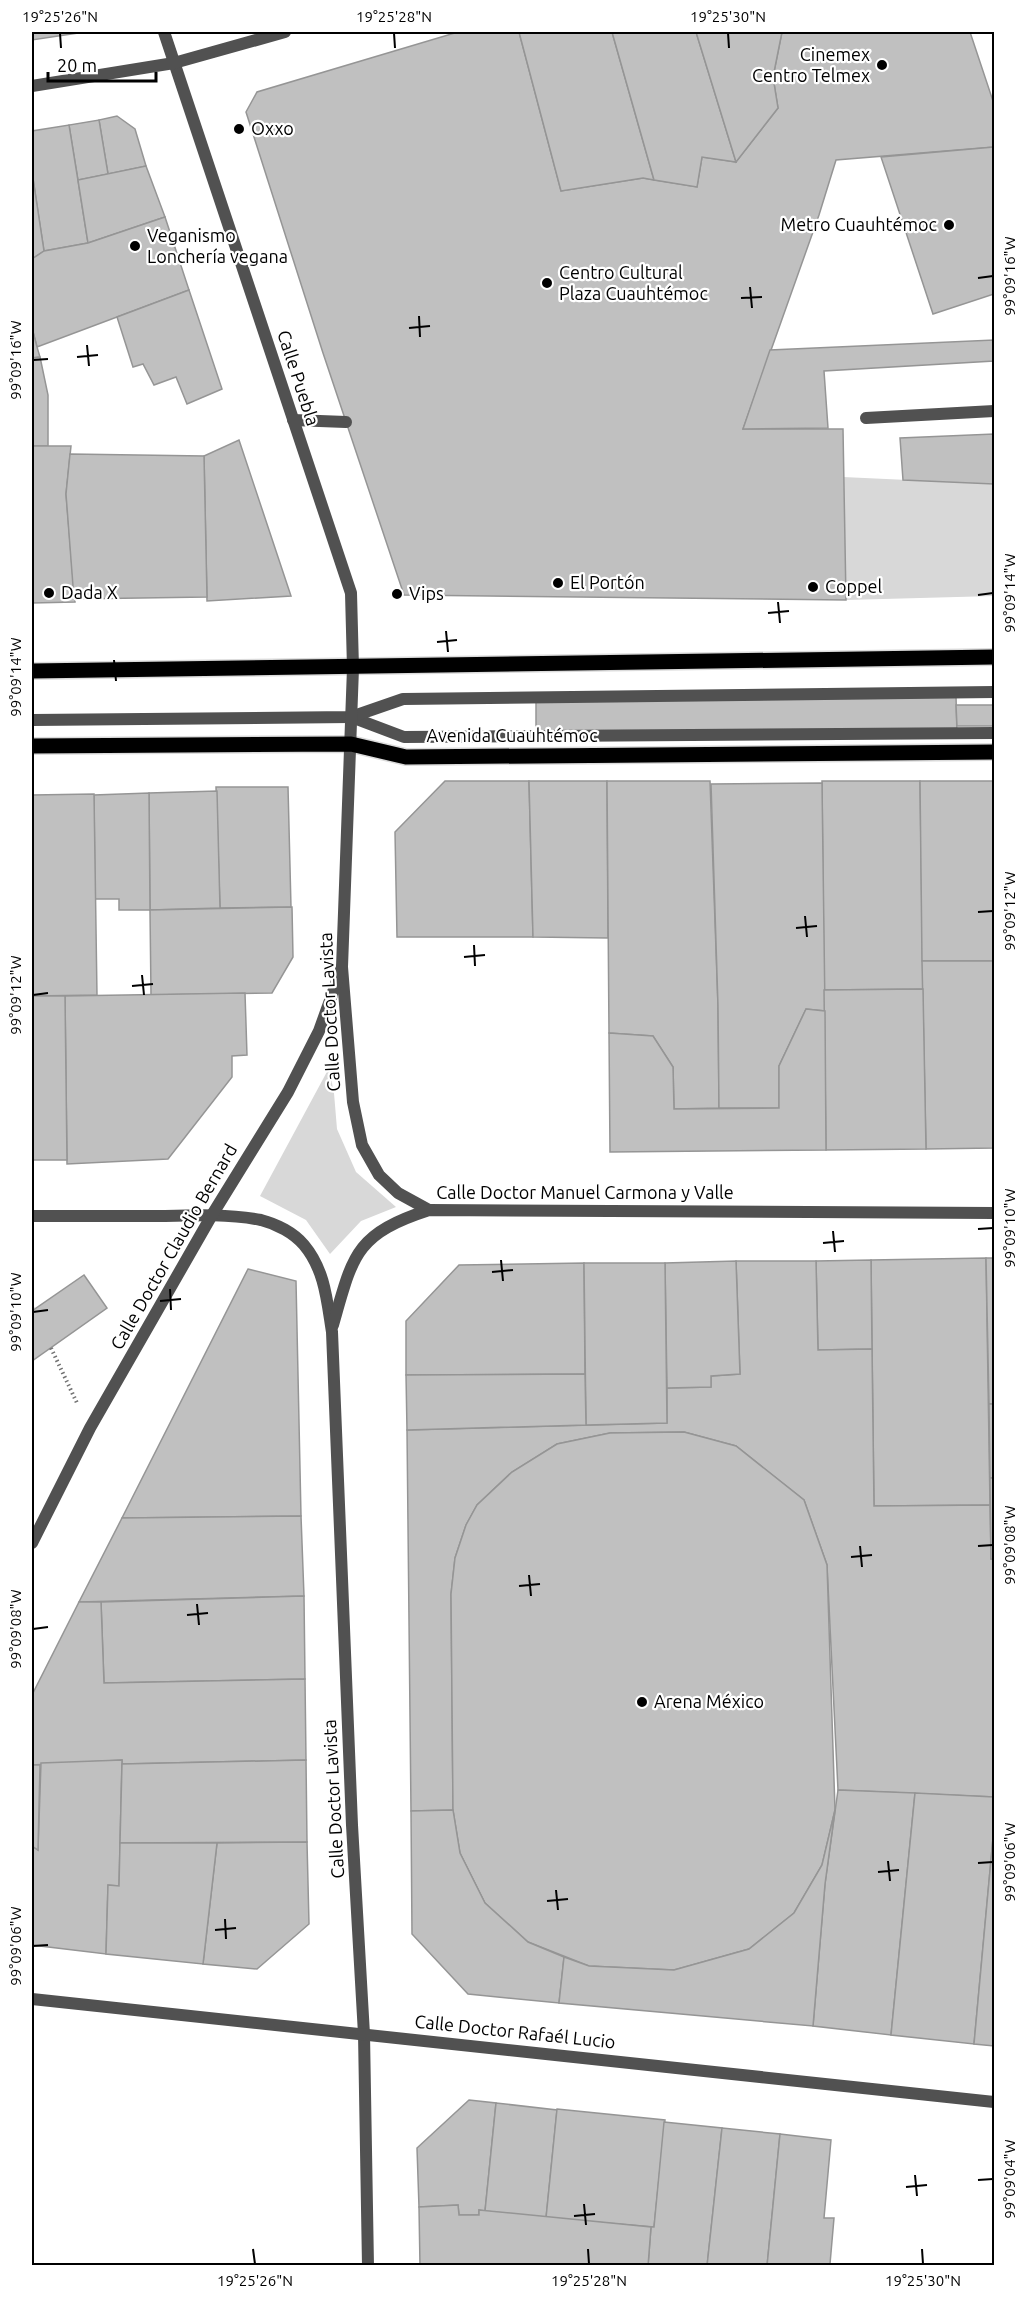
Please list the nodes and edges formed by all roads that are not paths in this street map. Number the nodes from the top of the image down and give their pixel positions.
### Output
1 (164, 32) edge
2 (285, 32) edge
3 (174, 63) junction
4 (32, 86) edge
5 (994, 411) edge
6 (866, 418) dead end
7 (293, 420) junction
8 (346, 422) dead end
9 (994, 657) edge
10 (353, 668) junction
11 (32, 671) edge
12 (994, 692) edge
13 (351, 717) junction
14 (32, 720) edge
15 (994, 733) edge
16 (351, 744) junction
17 (32, 746) edge
18 (994, 752) edge
19 (342, 967) junction
20 (429, 1210) junction
21 (994, 1213) edge
22 (212, 1215) junction
23 (32, 1216) edge
24 (332, 1332) junction
25 (32, 1543) edge
26 (32, 1999) edge
27 (364, 2034) junction
28 (994, 2102) edge
29 (368, 2265) edge

1 - 3 street, Calle Puebla
2 - 3 street
3 - 4 street
3 - 7 street, Calle Puebla
5 - 6 street
7 - 8 street
7 - 10 street, Calle Puebla
9 - 10 main road
10 - 11 main road
10 - 13 street, Calle Puebla
12 - 13 street
13 - 14 street
13 - 15 street
13 - 16 street, Calle Puebla
16 - 17 main road, Avenida Cuauhtémoc
16 - 18 main road, Avenida Cuauhtémoc
16 - 19 street, Calle Doctor Lavista
19 - 20 street, Calle Doctor Lavista
19 - 22 street, Calle Doctor Claudio Bernard
20 - 21 street, Calle Doctor Manuel Carmona y Valle
20 - 24 street, Calle Doctor Manuel Carmona y Valle
22 - 23 street
22 - 24 street
22 - 25 street, Calle Doctor Claudio Bernard
24 - 27 street, Calle Doctor Lavista
26 - 27 street, Calle Doctor Rafaél Lucio
27 - 28 street, Calle Doctor Rafaél Lucio
27 - 29 street, Calle Doctor Lavista

